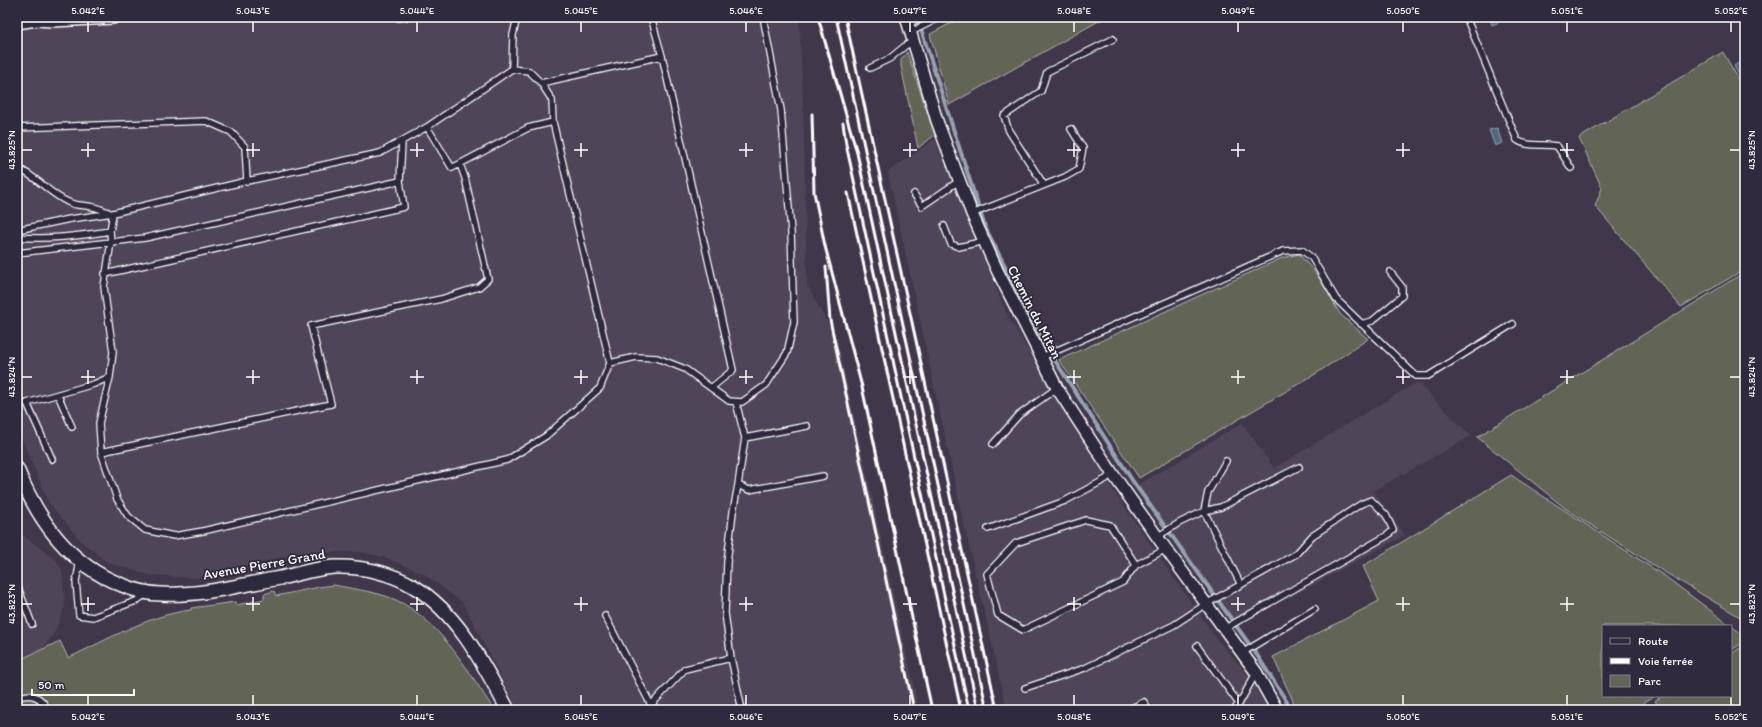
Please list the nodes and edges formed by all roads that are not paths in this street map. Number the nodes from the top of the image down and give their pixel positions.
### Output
1 (113, 17) edge
2 (408, 17) edge
3 (517, 17) edge
4 (651, 17) edge
5 (764, 17) edge
6 (920, 17) edge
7 (941, 17) edge
8 (1466, 17) edge
9 (399, 18) dead end
10 (17, 22) edge
11 (910, 28) edge
12 (1113, 38) dead end
13 (662, 56) junction
14 (870, 68) dead end
15 (512, 69) junction
16 (541, 83) junction
17 (553, 122) junction
18 (17, 128) edge
19 (427, 128) junction
20 (1071, 129) dead end
21 (402, 141) junction
22 (460, 164) junction
23 (17, 168) edge
24 (1571, 168) dead end
25 (960, 180) junction
26 (400, 181) junction
27 (247, 182) junction
28 (1044, 185) junction
29 (914, 194) dead end
30 (113, 213) junction
31 (972, 214) junction
32 (944, 226) dead end
33 (17, 230) edge
34 (110, 230) junction
35 (17, 237) edge
36 (984, 241) junction
37 (111, 242) junction
38 (17, 253) edge
39 (1390, 272) dead end
40 (105, 274) junction
41 (1361, 324) junction
42 (1513, 324) dead end
43 (1042, 357) junction
44 (610, 363) junction
45 (110, 377) junction
46 (711, 388) junction
47 (1058, 388) junction
48 (58, 395) junction
49 (736, 402) junction
50 (807, 426) dead end
51 (72, 427) dead end
52 (745, 438) junction
53 (993, 444) dead end
54 (101, 452) junction
55 (52, 458) dead end
56 (1226, 461) dead end
57 (1299, 467) dead end
58 (17, 469) edge
59 (1112, 473) junction
60 (823, 476) dead end
61 (738, 485) junction
62 (1204, 511) junction
63 (988, 529) dead end
64 (1157, 537) junction
65 (1166, 549) junction
66 (80, 562) junction
67 (1136, 565) junction
68 (1241, 585) junction
69 (17, 586) edge
70 (147, 593) junction
71 (1206, 604) junction
72 (1315, 609) dead end
73 (605, 616) dead end
74 (32, 624) dead end
75 (1224, 629) junction
76 (1197, 646) dead end
77 (1242, 653) junction
78 (731, 658) junction
79 (1256, 672) junction
80 (1025, 688) dead end
81 (17, 698) edge
82 (1239, 704) junction
83 (650, 708) edge
84 (47, 710) edge
85 (508, 710) edge
86 (742, 710) edge
87 (1127, 710) edge
88 (1148, 710) edge
89 (1234, 710) edge
90 (1276, 710) edge

1 - 10 street
2 - 9 lane
3 - 15 lane
4 - 13 lane
5 - 49 lane
6 - 11 lane
7 - 11 lane
8 - 24 lane
11 - 14 lane
11 - 25 street, Chemin du Mitan
12 - 28 lane
13 - 16 lane
13 - 46 lane
15 - 16 lane
15 - 19 lane
16 - 17 lane
17 - 22 lane
17 - 44 lane
18 - 27 lane
19 - 21 lane
19 - 22 lane
20 - 28 lane
21 - 26 lane
21 - 27 lane
22 - 54 lane
23 - 30 lane
25 - 29 lane
25 - 31 street, Chemin du Mitan
26 - 37 lane
26 - 40 lane
27 - 30 lane
28 - 31 lane
30 - 33 lane
30 - 34 lane
31 - 36 street, Chemin du Mitan
32 - 36 lane
34 - 35 lane
34 - 37 lane
36 - 43 street, Chemin du Mitan
37 - 38 lane
37 - 40 lane
39 - 41 lane
40 - 45 lane
41 - 42 lane
41 - 43 lane
43 - 47 street, Chemin du Mitan
44 - 46 lane
44 - 54 lane
45 - 48 lane
45 - 54 lane
46 - 49 lane
47 - 53 lane
47 - 59 street, Chemin du Mitan
48 - 51 lane
48 - 55 lane
49 - 52 lane
50 - 52 lane
52 - 61 lane
56 - 62 lane
57 - 62 lane
58 - 66 street, Avenue Pierre Grand
59 - 63 lane
59 - 64 street, Chemin du Mitan
60 - 61 lane
61 - 78 lane
62 - 64 lane
62 - 68 lane
64 - 65 street, Chemin du Mitan
65 - 67 lane
65 - 71 street, Chemin du Mitan
66 - 70 street, Avenue Pierre Grand
66 - 70 lane
67 - 67 lane
68 - 71 lane
68 - 75 lane
69 - 74 lane
70 - 85 street, Avenue Pierre Grand
71 - 75 street, Chemin du Mitan
71 - 80 lane
72 - 77 lane
73 - 83 lane
75 - 77 street, Chemin du Mitan
76 - 82 lane
77 - 79 street, Chemin du Mitan
78 - 83 lane
78 - 86 lane
79 - 82 lane
79 - 90 street, Chemin du Mitan
81 - 84 lane
82 - 89 lane
87 - 88 lane

